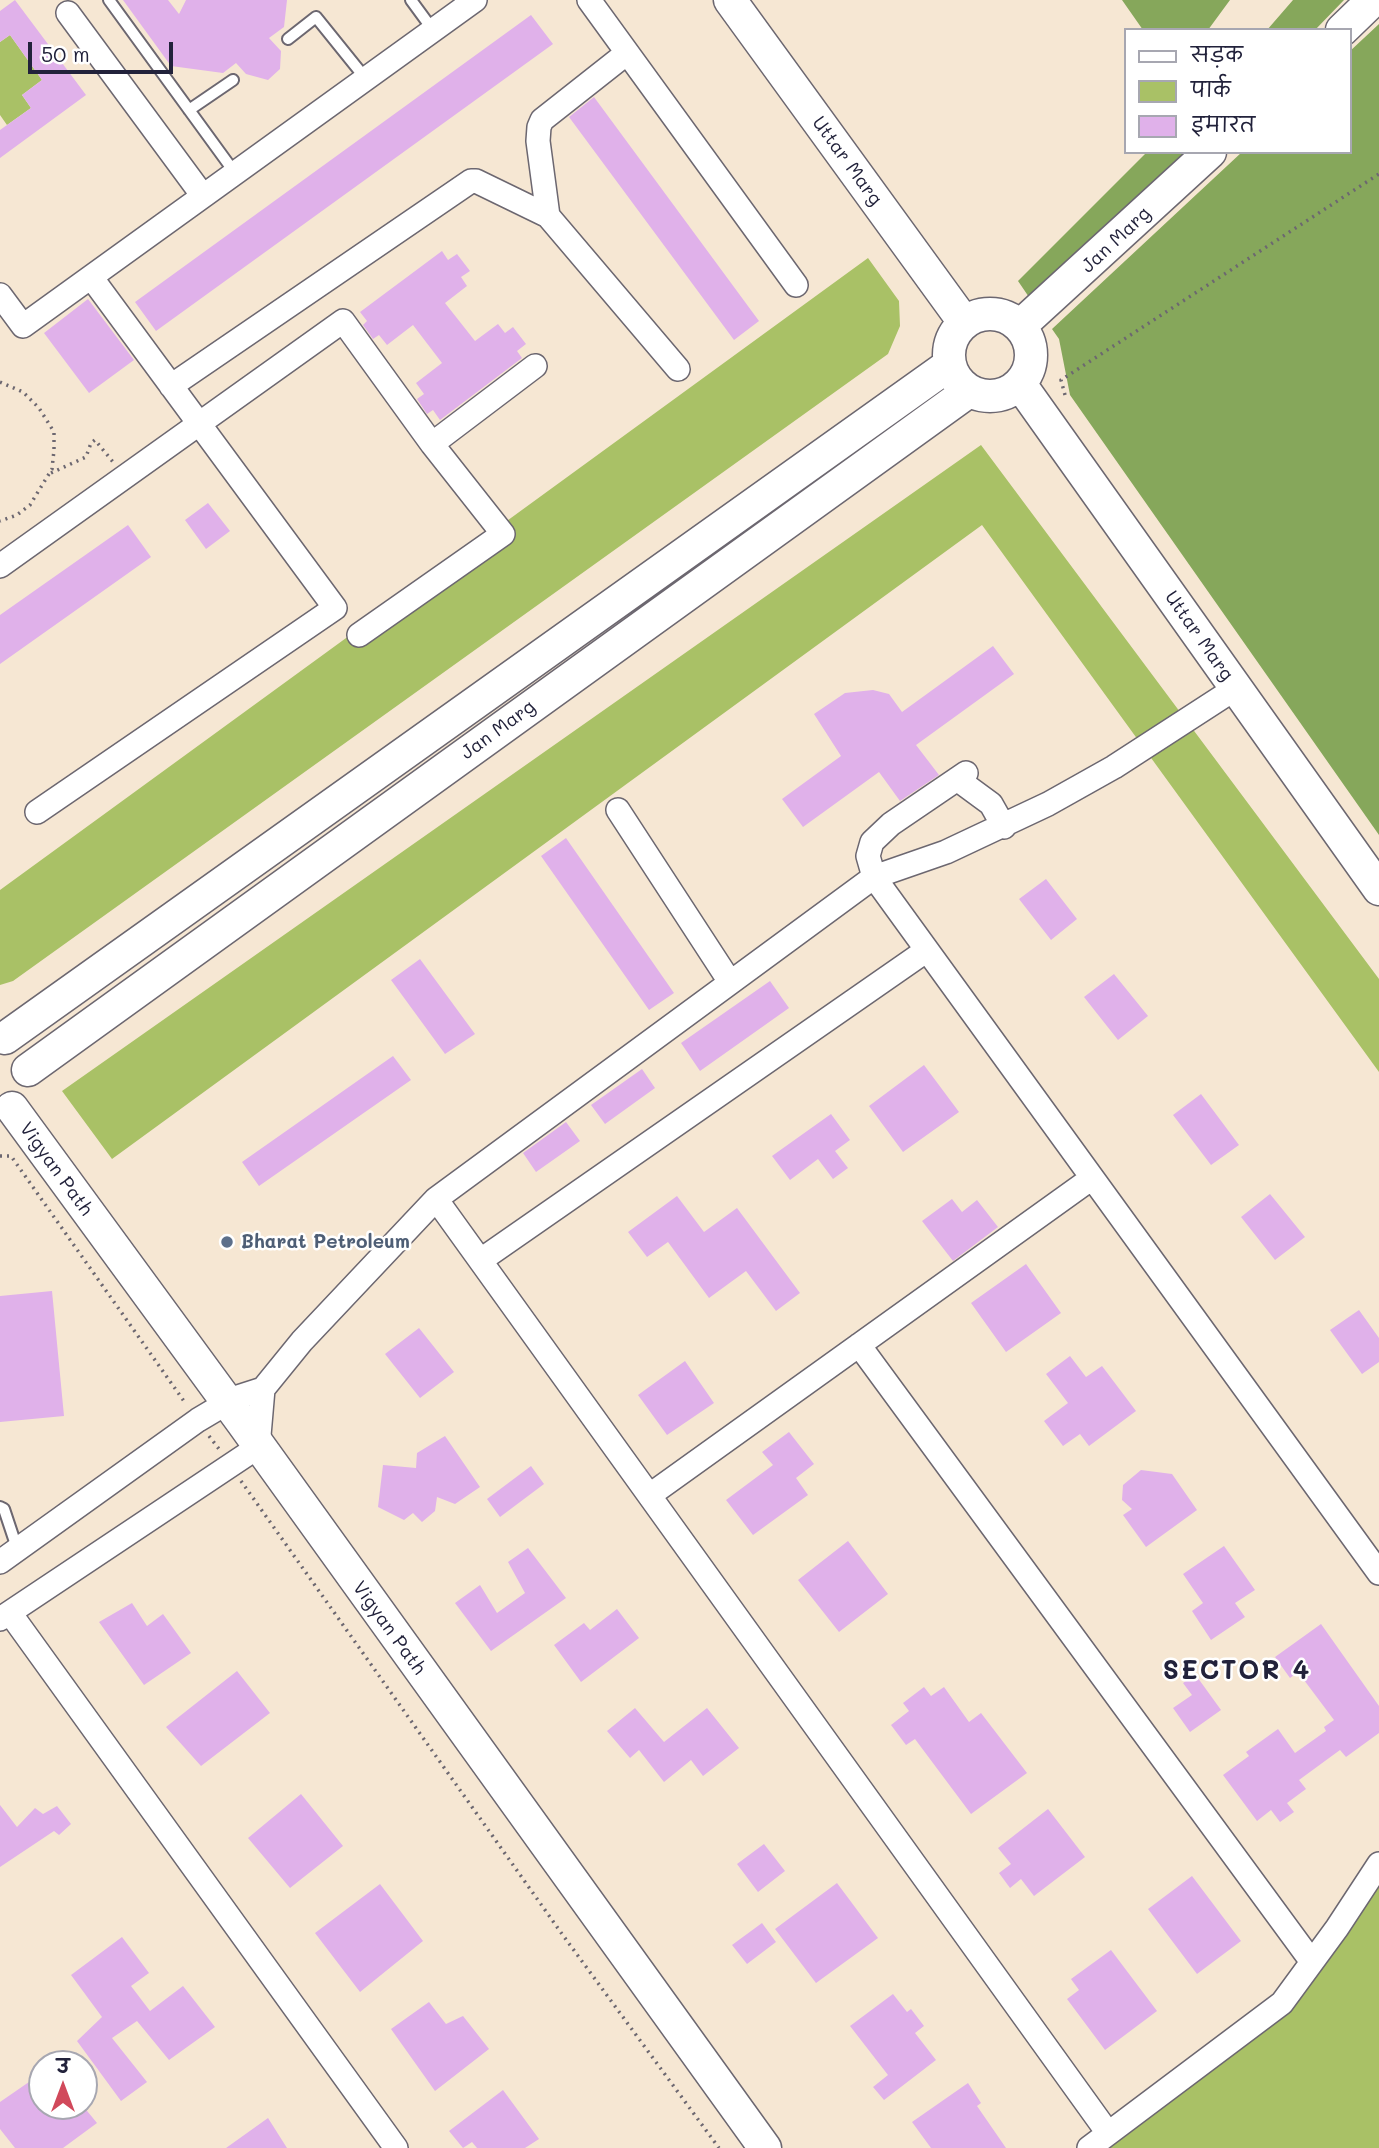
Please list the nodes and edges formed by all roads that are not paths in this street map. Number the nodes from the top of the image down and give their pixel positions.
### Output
1 (108, 0) edge
2 (411, 0) edge
3 (475, 0) edge
4 (589, 0) edge
5 (730, 0) edge
6 (1373, 0) edge
7 (68, 13) dead end
8 (1344, 28) edge
9 (433, 30) junction
10 (288, 39) dead end
11 (627, 53) junction
12 (366, 79) junction
13 (233, 80) dead end
14 (189, 110) junction
15 (1208, 154) edge
16 (235, 173) junction
17 (203, 196) junction
18 (548, 216) junction
19 (91, 277) junction
20 (796, 285) dead end
21 (0, 295) edge
22 (964, 322) junction
23 (1020, 326) junction
24 (949, 365) junction
25 (535, 366) dead end
26 (678, 369) dead end
27 (1020, 384) junction
28 (171, 386) junction
29 (969, 391) junction
30 (199, 425) junction
31 (432, 444) junction
32 (0, 566) edge
33 (335, 608) junction
34 (1236, 688) junction
35 (618, 810) dead end
36 (37, 811) dead end
37 (1004, 827) junction
38 (874, 877) junction
39 (1379, 889) edge
40 (927, 950) junction
41 (730, 982) junction
42 (2, 1037) edge
43 (28, 1070) junction
44 (6, 1111) edge
45 (1092, 1178) junction
46 (436, 1199) junction
47 (481, 1260) junction
48 (859, 1345) junction
49 (262, 1389) junction
50 (228, 1403) junction
51 (258, 1447) junction
52 (650, 1495) junction
53 (0, 1507) edge
54 (9, 1555) edge
55 (1379, 1573) edge
56 (5, 1616) edge
57 (1379, 1864) edge
58 (1312, 1962) junction
59 (1108, 2133) junction
60 (396, 2148) edge
61 (765, 2148) edge
62 (1088, 2148) edge

1 - 14 lane
2 - 9 lane
3 - 9 street
4 - 11 street
5 - 22 main road, Uttar Marg
6 - 8 main road
7 - 17 street
9 - 12 street
10 - 12 lane
11 - 18 street
11 - 20 street
12 - 16 street
13 - 14 lane
14 - 16 lane
15 - 23 main road, Jan Marg
16 - 17 street
17 - 19 street
18 - 26 street
18 - 28 street
19 - 21 street
19 - 28 street
22 - 23 main road
22 - 24 main road
23 - 27 main road
24 - 29 main road
24 - 42 main road, Jan Marg
25 - 31 street
27 - 29 main road
27 - 34 main road, Uttar Marg
28 - 30 street
29 - 43 main road, Jan Marg
30 - 31 street
30 - 32 street
30 - 33 street
31 - 33 street
33 - 36 street
34 - 37 street
34 - 39 main road, Uttar Marg
35 - 41 street
37 - 38 street
37 - 38 street
38 - 40 street
38 - 41 street
40 - 45 street
40 - 47 street
41 - 46 street
42 - 43 main road
43 - 44 main road
44 - 50 main road, Vigyan Path
45 - 48 street
45 - 55 street
46 - 47 street
46 - 49 street
47 - 52 street
48 - 52 street
48 - 58 street
49 - 50 street
49 - 51 street
50 - 51 main road, Vigyan Path
50 - 54 street
51 - 56 street
51 - 61 main road, Vigyan Path
52 - 59 street
53 - 54 lane
56 - 60 street
57 - 58 street
58 - 59 street
59 - 62 street

